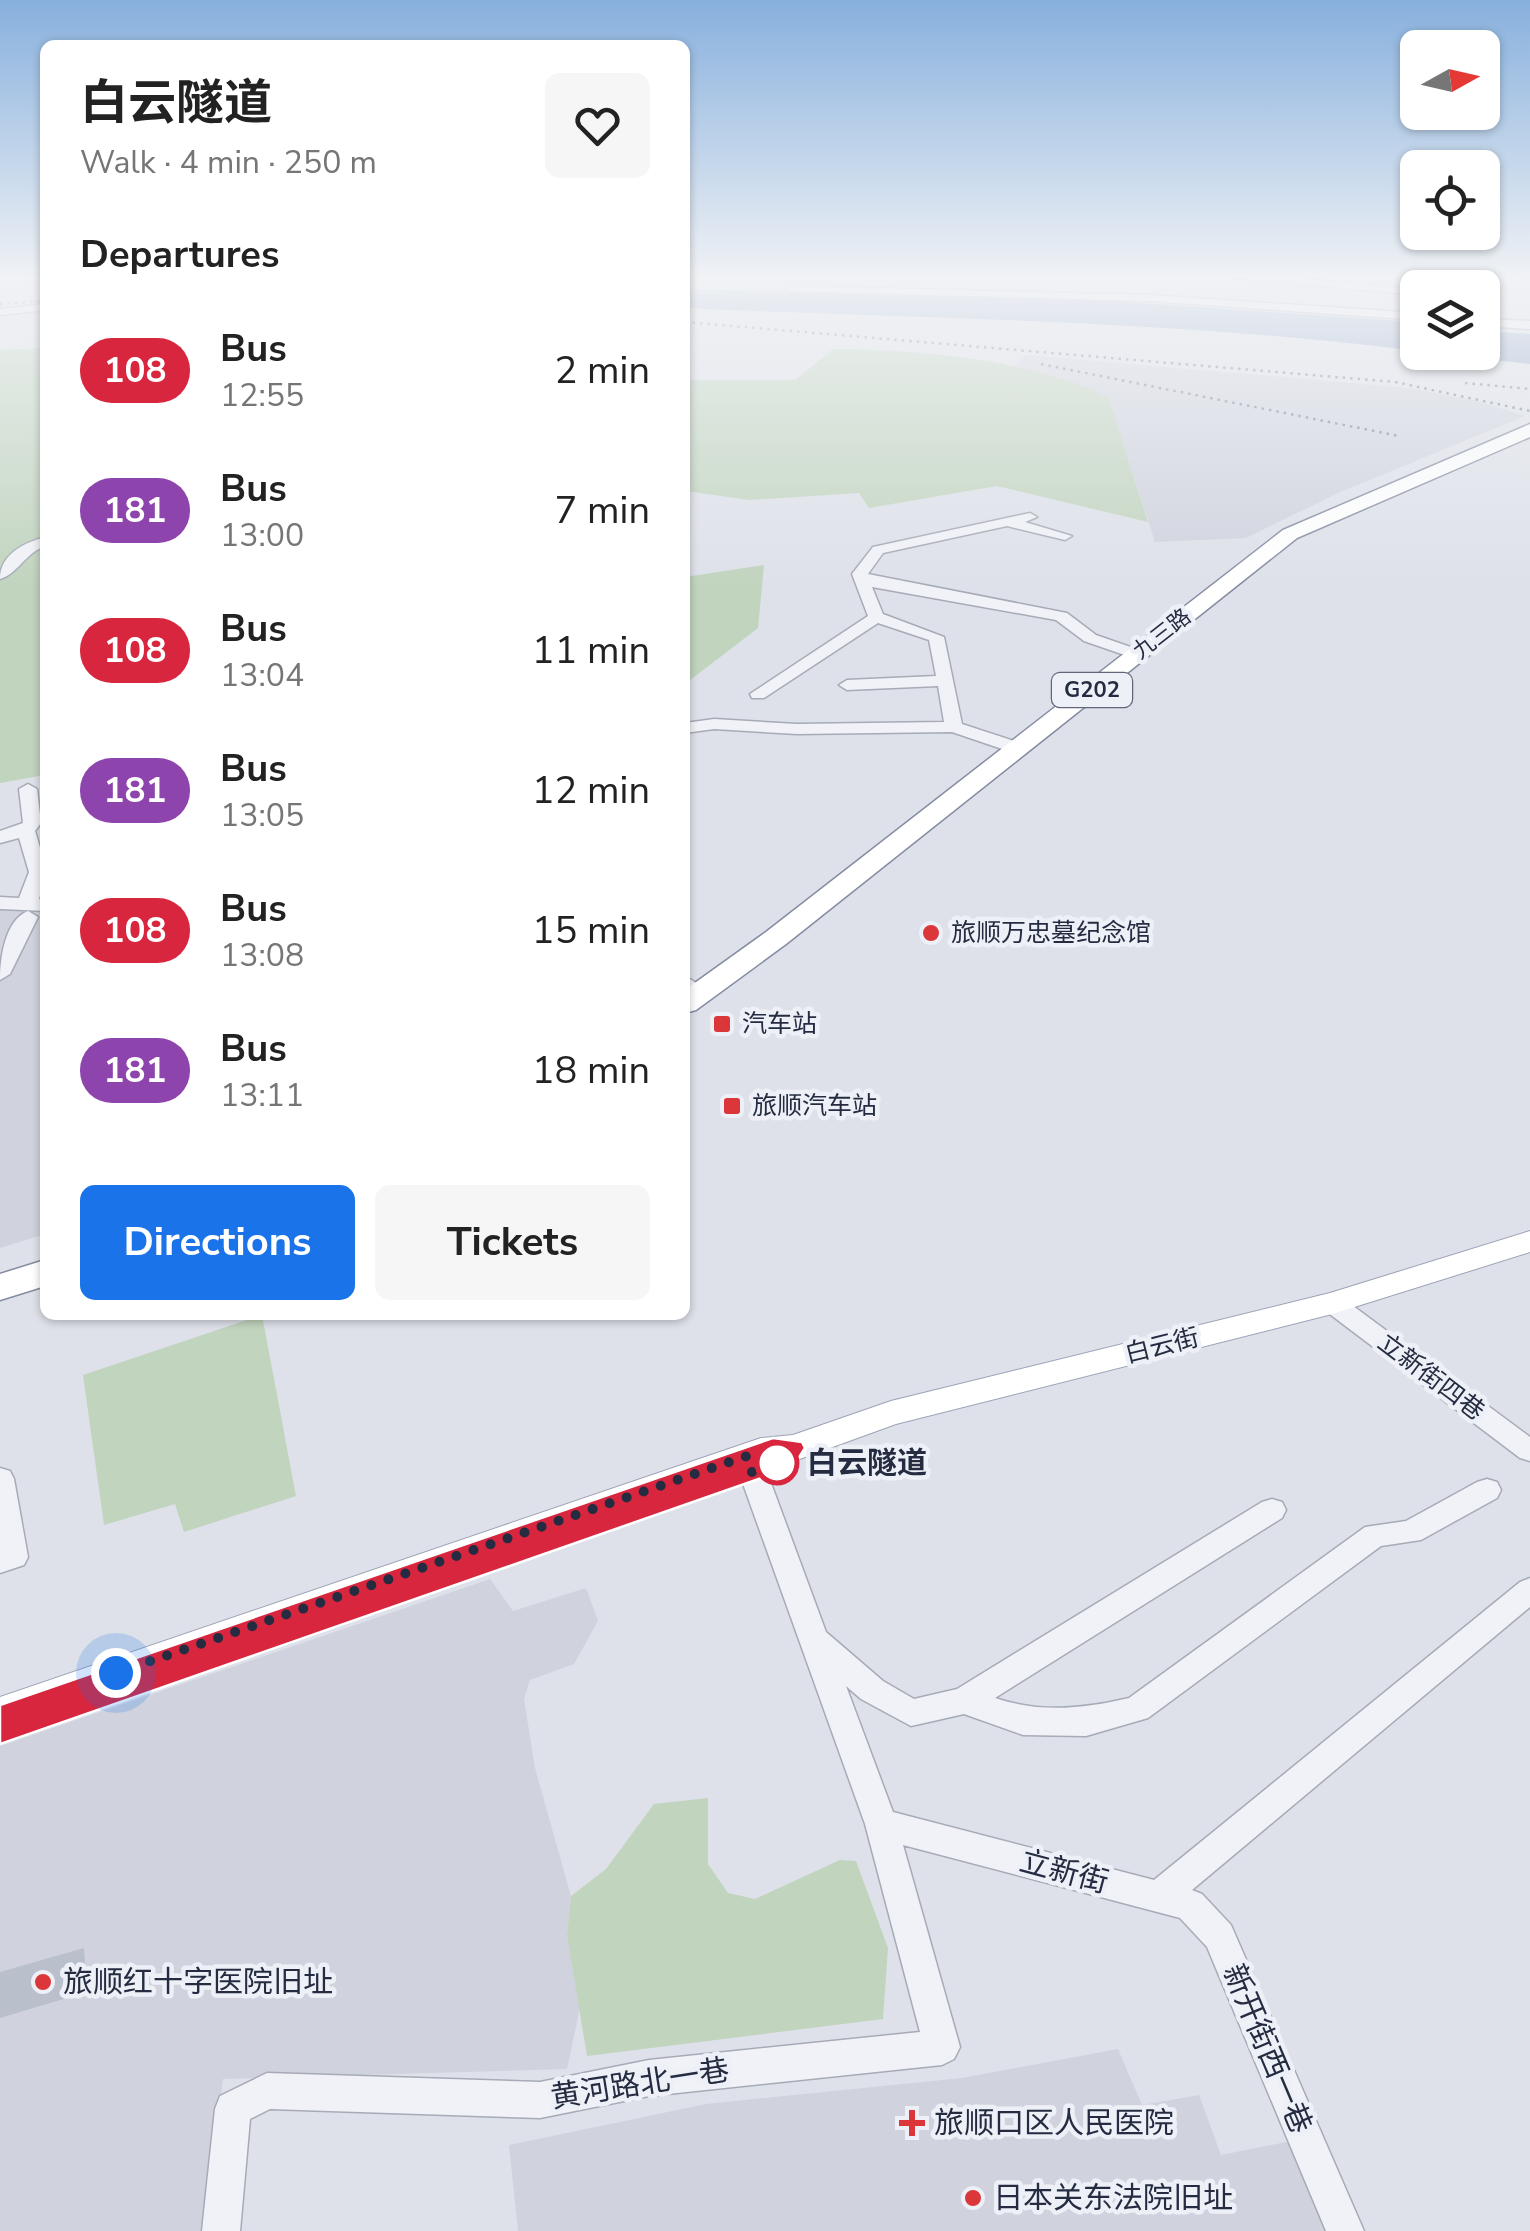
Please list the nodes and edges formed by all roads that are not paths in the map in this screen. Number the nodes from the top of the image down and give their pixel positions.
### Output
1 (1530, 427) edge
2 (1030, 518) dead end
3 (1004, 523) junction
4 (1065, 536) dead end
5 (40, 543) edge
6 (0, 574) edge
7 (861, 580) junction
8 (876, 617) junction
9 (1131, 653) junction
10 (945, 681) junction
11 (847, 685) dead end
12 (758, 694) dead end
13 (690, 727) edge
14 (954, 727) junction
15 (1012, 746) junction
16 (28, 789) dead end
17 (34, 818) edge
18 (0, 836) edge
19 (0, 904) edge
20 (33, 909) edge
21 (0, 974) edge
22 (690, 988) edge
23 (1530, 1241) edge
24 (40, 1262) edge
25 (0, 1274) edge
26 (40, 1275) edge
27 (0, 1287) edge
28 (1332, 1304) junction
29 (1530, 1451) edge
30 (750, 1464) junction
31 (0, 1479) edge
32 (1488, 1490) dead end
33 (1272, 1510) dead end
34 (7, 1559) edge
35 (1530, 1590) edge
36 (810, 1636) junction
37 (964, 1701) junction
38 (0, 1713) edge
39 (0, 1732) edge
40 (882, 1824) junction
41 (1160, 1897) junction
42 (221, 2231) edge
43 (1345, 2231) edge

1 - 9 highway, 九三路 / G202
2 - 3 street
3 - 4 street
3 - 7 street
5 - 6 street
7 - 8 street
7 - 9 street
8 - 10 street
8 - 12 street
9 - 15 highway, 九三路 / G202
10 - 11 street
10 - 14 street
13 - 14 street
14 - 15 street
15 - 22 highway, 九三路 / G202
16 - 17 street
17 - 18 street
17 - 20 street
19 - 20 street
20 - 21 street
23 - 28 main road, 白云街
24 - 25 highway
26 - 27 highway
28 - 29 street, 立新街四巷
28 - 30 main road, 白云街
30 - 36 street
30 - 38 main road, 白云街
30 - 39 main road, 白云街
31 - 34 street
32 - 37 street
33 - 37 street
35 - 41 street
36 - 37 street
36 - 40 street
40 - 41 street, 立新街
40 - 42 street, 黄河路北一巷
41 - 43 street, 新开街西一巷

